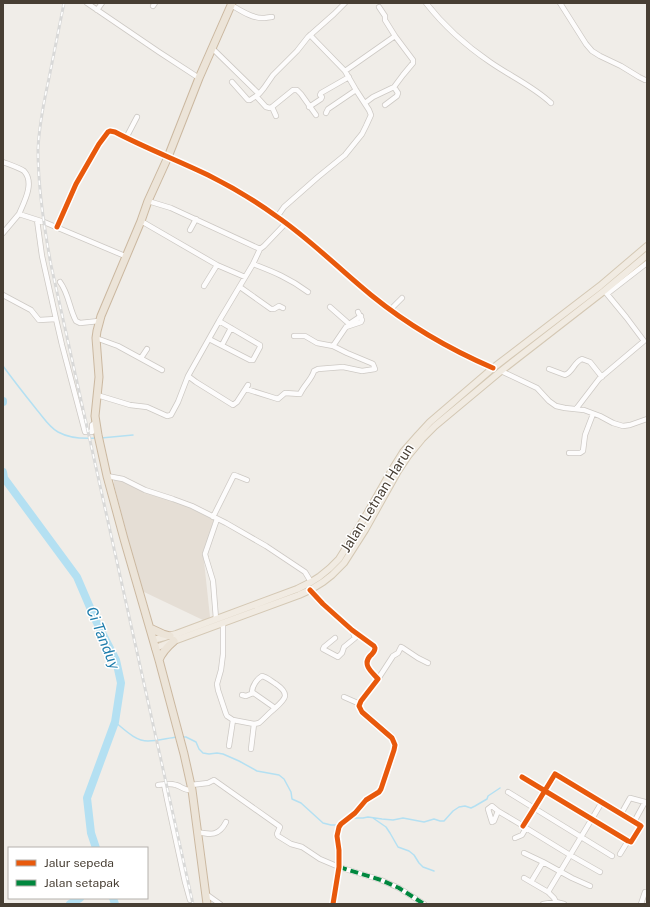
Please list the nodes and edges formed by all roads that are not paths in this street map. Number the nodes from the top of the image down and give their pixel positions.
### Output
1 (87, 3) edge
2 (102, 3) edge
3 (345, 3) edge
4 (560, 3) edge
5 (231, 4) edge
6 (428, 4) edge
7 (379, 7) dead end
8 (98, 10) junction
9 (272, 17) dead end
10 (310, 35) junction
11 (395, 36) junction
12 (212, 48) junction
13 (345, 71) junction
14 (349, 77) junction
15 (199, 78) junction
16 (647, 80) edge
17 (232, 82) dead end
18 (394, 87) junction
19 (356, 90) junction
20 (257, 95) junction
21 (365, 102) junction
22 (551, 103) dead end
23 (385, 105) dead end
24 (272, 106) junction
25 (309, 107) junction
26 (326, 113) dead end
27 (316, 115) dead end
28 (136, 116) dead end
29 (276, 116) dead end
30 (126, 138) junction
31 (168, 157) junction
32 (3, 162) edge
33 (148, 201) junction
34 (19, 214) junction
35 (277, 216) junction
36 (196, 219) junction
37 (37, 220) junction
38 (141, 221) junction
39 (286, 223) junction
40 (57, 227) junction
41 (190, 230) dead end
42 (3, 233) edge
43 (647, 246) edge
44 (260, 249) junction
45 (647, 255) edge
46 (125, 256) junction
47 (647, 263) edge
48 (253, 264) junction
49 (217, 265) junction
50 (245, 277) junction
51 (60, 282) dead end
52 (204, 286) dead end
53 (240, 287) junction
54 (604, 291) junction
55 (308, 292) dead end
56 (3, 294) edge
57 (402, 298) dead end
58 (330, 307) dead end
59 (284, 308) dead end
60 (390, 310) junction
61 (359, 314) dead end
62 (56, 319) junction
63 (99, 321) junction
64 (219, 321) junction
65 (349, 325) junction
66 (231, 328) junction
67 (294, 336) dead end
68 (96, 338) junction
69 (209, 339) junction
70 (222, 346) junction
71 (333, 346) junction
72 (147, 349) dead end
73 (141, 358) junction
74 (493, 368) junction
75 (549, 369) dead end
76 (162, 370) dead end
77 (501, 371) junction
78 (188, 376) junction
79 (602, 377) junction
80 (97, 395) junction
81 (576, 409) junction
82 (593, 414) junction
83 (647, 419) edge
84 (96, 422) junction
85 (424, 433) junction
86 (569, 453) dead end
87 (107, 476) junction
88 (247, 480) dead end
89 (215, 518) junction
90 (311, 582) junction
91 (310, 590) junction
92 (281, 598) junction
93 (216, 619) junction
94 (223, 623) junction
95 (150, 628) junction
96 (352, 630) junction
97 (335, 638) dead end
98 (172, 639) junction
99 (154, 644) junction
100 (159, 660) junction
101 (428, 663) dead end
102 (378, 679) junction
103 (253, 693) junction
104 (242, 695) dead end
105 (344, 697) dead end
106 (360, 704) junction
107 (275, 708) junction
108 (233, 720) junction
109 (254, 724) junction
110 (229, 746) dead end
111 (251, 749) dead end
112 (522, 777) dead end
113 (164, 784) junction
114 (158, 785) dead end
115 (191, 788) junction
116 (545, 791) junction
117 (508, 792) dead end
118 (602, 802) junction
119 (534, 808) junction
120 (498, 811) dead end
121 (621, 814) junction
122 (592, 819) junction
123 (226, 822) dead end
124 (634, 822) junction
125 (525, 827) junction
126 (198, 832) junction
127 (581, 837) junction
128 (515, 838) dead end
129 (628, 841) junction
130 (524, 853) dead end
131 (620, 854) dead end
132 (570, 855) junction
133 (612, 856) dead end
134 (543, 862) junction
135 (339, 867) junction
136 (560, 871) junction
137 (600, 872) dead end
138 (524, 878) dead end
139 (531, 882) junction
140 (590, 886) dead end
141 (548, 892) junction
142 (645, 892) dead end
143 (206, 894) junction
144 (190, 900) dead end
145 (555, 903) edge
146 (207, 904) edge
147 (220, 904) edge
148 (333, 904) edge
149 (424, 904) edge
150 (543, 904) edge
151 (564, 904) edge
152 (641, 904) edge

1 - 8 street
2 - 8 street
3 - 10 street
4 - 16 street
5 - 9 street
5 - 12 highway
6 - 22 street
7 - 11 street
8 - 15 street
10 - 13 street
10 - 20 street
11 - 13 street
11 - 18 street
12 - 15 highway
12 - 20 street
13 - 14 street
14 - 19 street
14 - 25 street
15 - 31 highway
17 - 20 street
18 - 21 street
18 - 23 street
19 - 21 street
19 - 26 street
20 - 24 street
21 - 35 street
24 - 25 street
24 - 29 street
25 - 27 street
28 - 30 street
30 - 31 street
30 - 40 street
31 - 33 highway
31 - 35 street
32 - 34 street
33 - 36 street
33 - 38 highway
34 - 37 street
34 - 42 street
35 - 39 street
36 - 41 street
36 - 44 street
37 - 40 street
37 - 62 street
38 - 46 highway
38 - 49 street
39 - 44 street
39 - 60 street
40 - 46 street
43 - 54 main road, Jalan Letnan Harun
44 - 48 street
45 - 54 main road, Jalan Letnan Harun
46 - 63 highway
47 - 54 street
48 - 50 street
48 - 55 street
49 - 50 street
49 - 52 street
50 - 53 street
51 - 63 street
53 - 59 street
53 - 64 street
54 - 74 main road, Jalan Letnan Harun
54 - 77 main road, Jalan Letnan Harun
54 - 79 street
56 - 62 street
57 - 60 street
58 - 65 street
60 - 74 street
61 - 65 street
62 - 84 street
63 - 68 highway
64 - 66 street
64 - 69 street
65 - 71 street
66 - 70 street
66 - 70 street
67 - 71 street
68 - 73 street
68 - 80 highway
69 - 70 street
69 - 78 street
71 - 78 street
72 - 73 street
73 - 76 street
74 - 85 main road, Jalan Letnan Harun
75 - 79 street
77 - 81 street
77 - 85 main road, Jalan Letnan Harun
78 - 80 street
79 - 81 street
80 - 84 highway
81 - 82 street
82 - 83 street
82 - 86 street
84 - 87 highway
85 - 90 main road, Jalan Letnan Harun
85 - 91 main road, Jalan Letnan Harun
87 - 89 street
87 - 95 highway
88 - 89 street
89 - 90 street
89 - 93 street
90 - 92 main road, Jalan Letnan Harun
91 - 92 main road, Jalan Letnan Harun
91 - 96 street
92 - 93 main road, Jalan Letnan Harun
92 - 94 main road, Jalan Letnan Harun
93 - 98 main road, Jalan Letnan Harun
94 - 98 main road, Jalan Letnan Harun
94 - 108 street
95 - 98 highway
95 - 99 highway
96 - 97 street
96 - 102 street
98 - 99 main road, Jalan Letnan Harun
98 - 100 highway
99 - 100 highway
100 - 115 highway
101 - 102 street
102 - 106 street
103 - 104 street
103 - 107 street
103 - 107 street
105 - 106 street
106 - 135 street
107 - 109 street
108 - 109 street
108 - 110 street
109 - 111 street
112 - 116 street
113 - 114 street
113 - 115 street
113 - 144 street
115 - 126 highway
115 - 135 street
116 - 118 street
116 - 119 street
116 - 122 street
117 - 119 street
118 - 121 street
118 - 122 street
119 - 125 street
119 - 127 street
120 - 125 street
121 - 124 street
121 - 124 street
122 - 127 street
122 - 129 street
123 - 126 street
124 - 129 street
125 - 128 street
125 - 132 street
126 - 143 highway
127 - 132 street
127 - 133 street
129 - 131 street
130 - 134 street
132 - 136 street
132 - 137 street
134 - 136 street
134 - 139 street
135 - 148 street
135 - 149 street
136 - 140 street
136 - 141 street
138 - 139 street
139 - 141 street
141 - 145 street
142 - 152 street
143 - 146 highway
143 - 147 street
145 - 150 street
145 - 151 street

